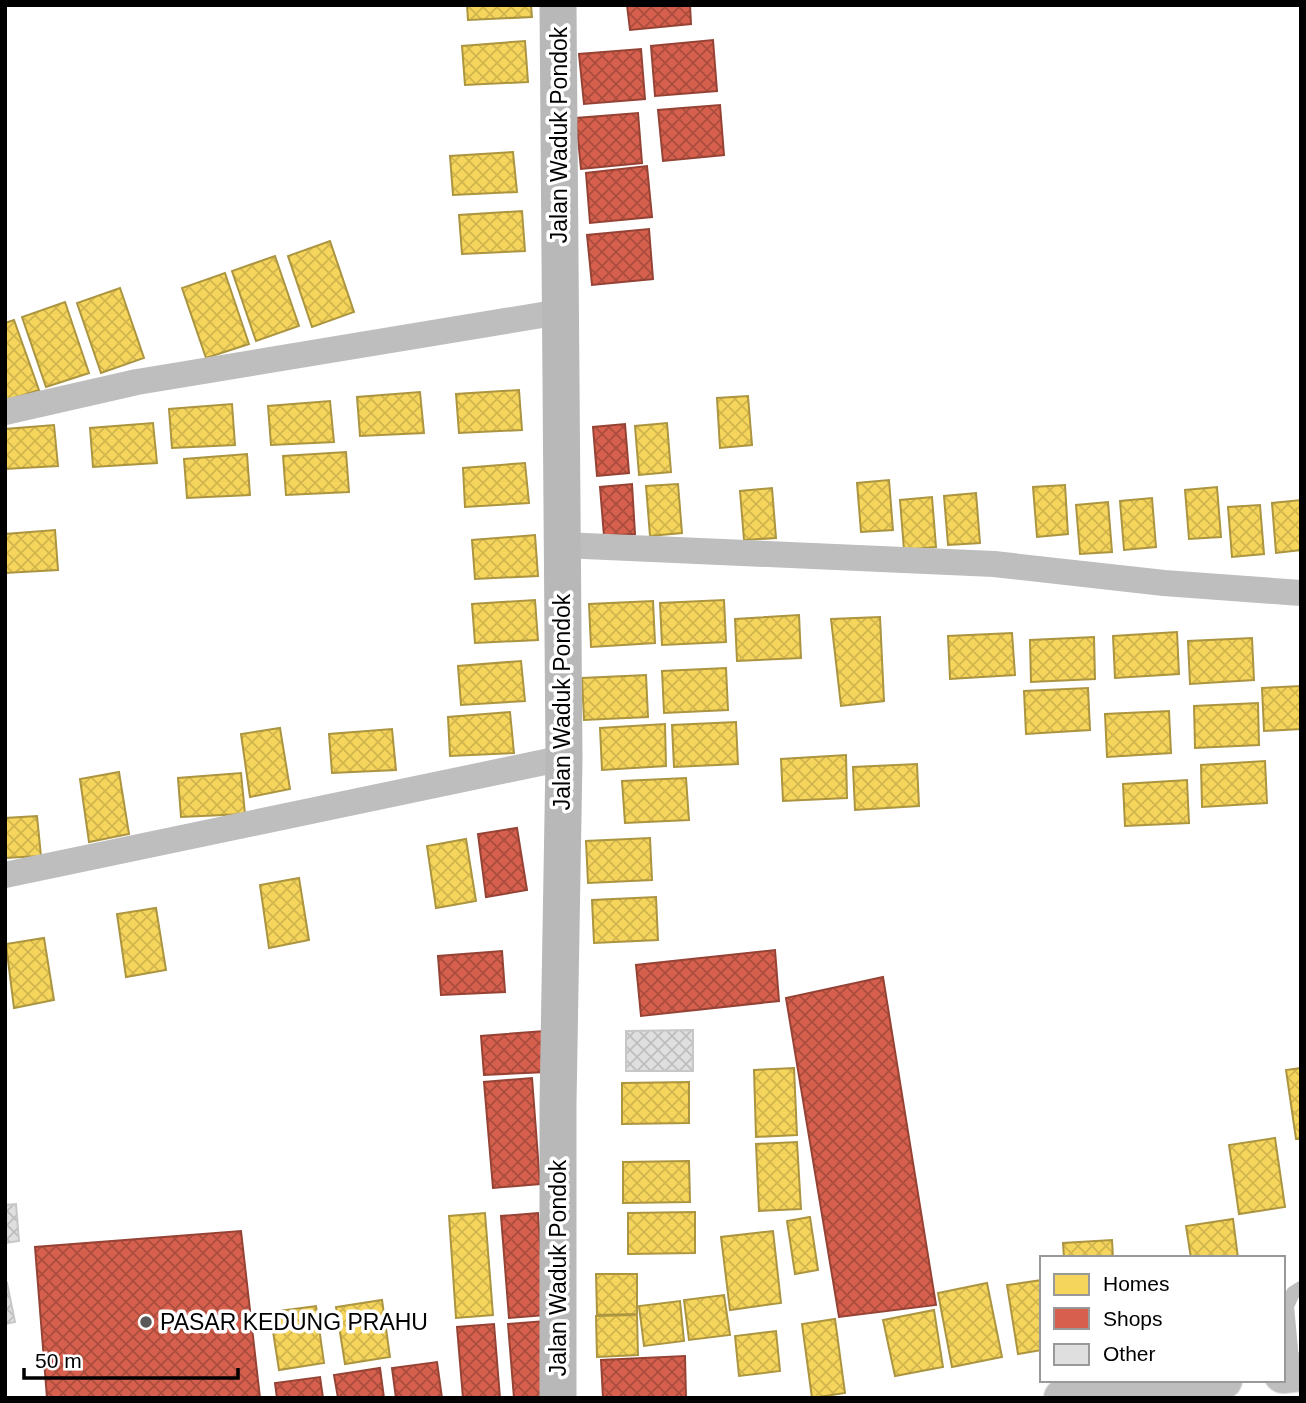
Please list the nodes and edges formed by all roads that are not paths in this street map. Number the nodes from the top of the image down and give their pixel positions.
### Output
1 (558, 5) edge
2 (560, 312) junction
3 (5, 412) edge
4 (562, 545) junction
5 (1301, 593) edge
6 (564, 758) junction
7 (5, 875) edge
8 (1301, 1288) edge
9 (1292, 1373) edge
10 (1205, 1382) edge
11 (558, 1398) edge
12 (1063, 1398) edge

1 - 2 street, Jalan Waduk Pondok
2 - 3 street
2 - 4 street, Jalan Waduk Pondok
4 - 5 street
4 - 6 street, Jalan Waduk Pondok
6 - 7 street
6 - 11 street, Jalan Waduk Pondok
8 - 9 lane
10 - 12 highway

